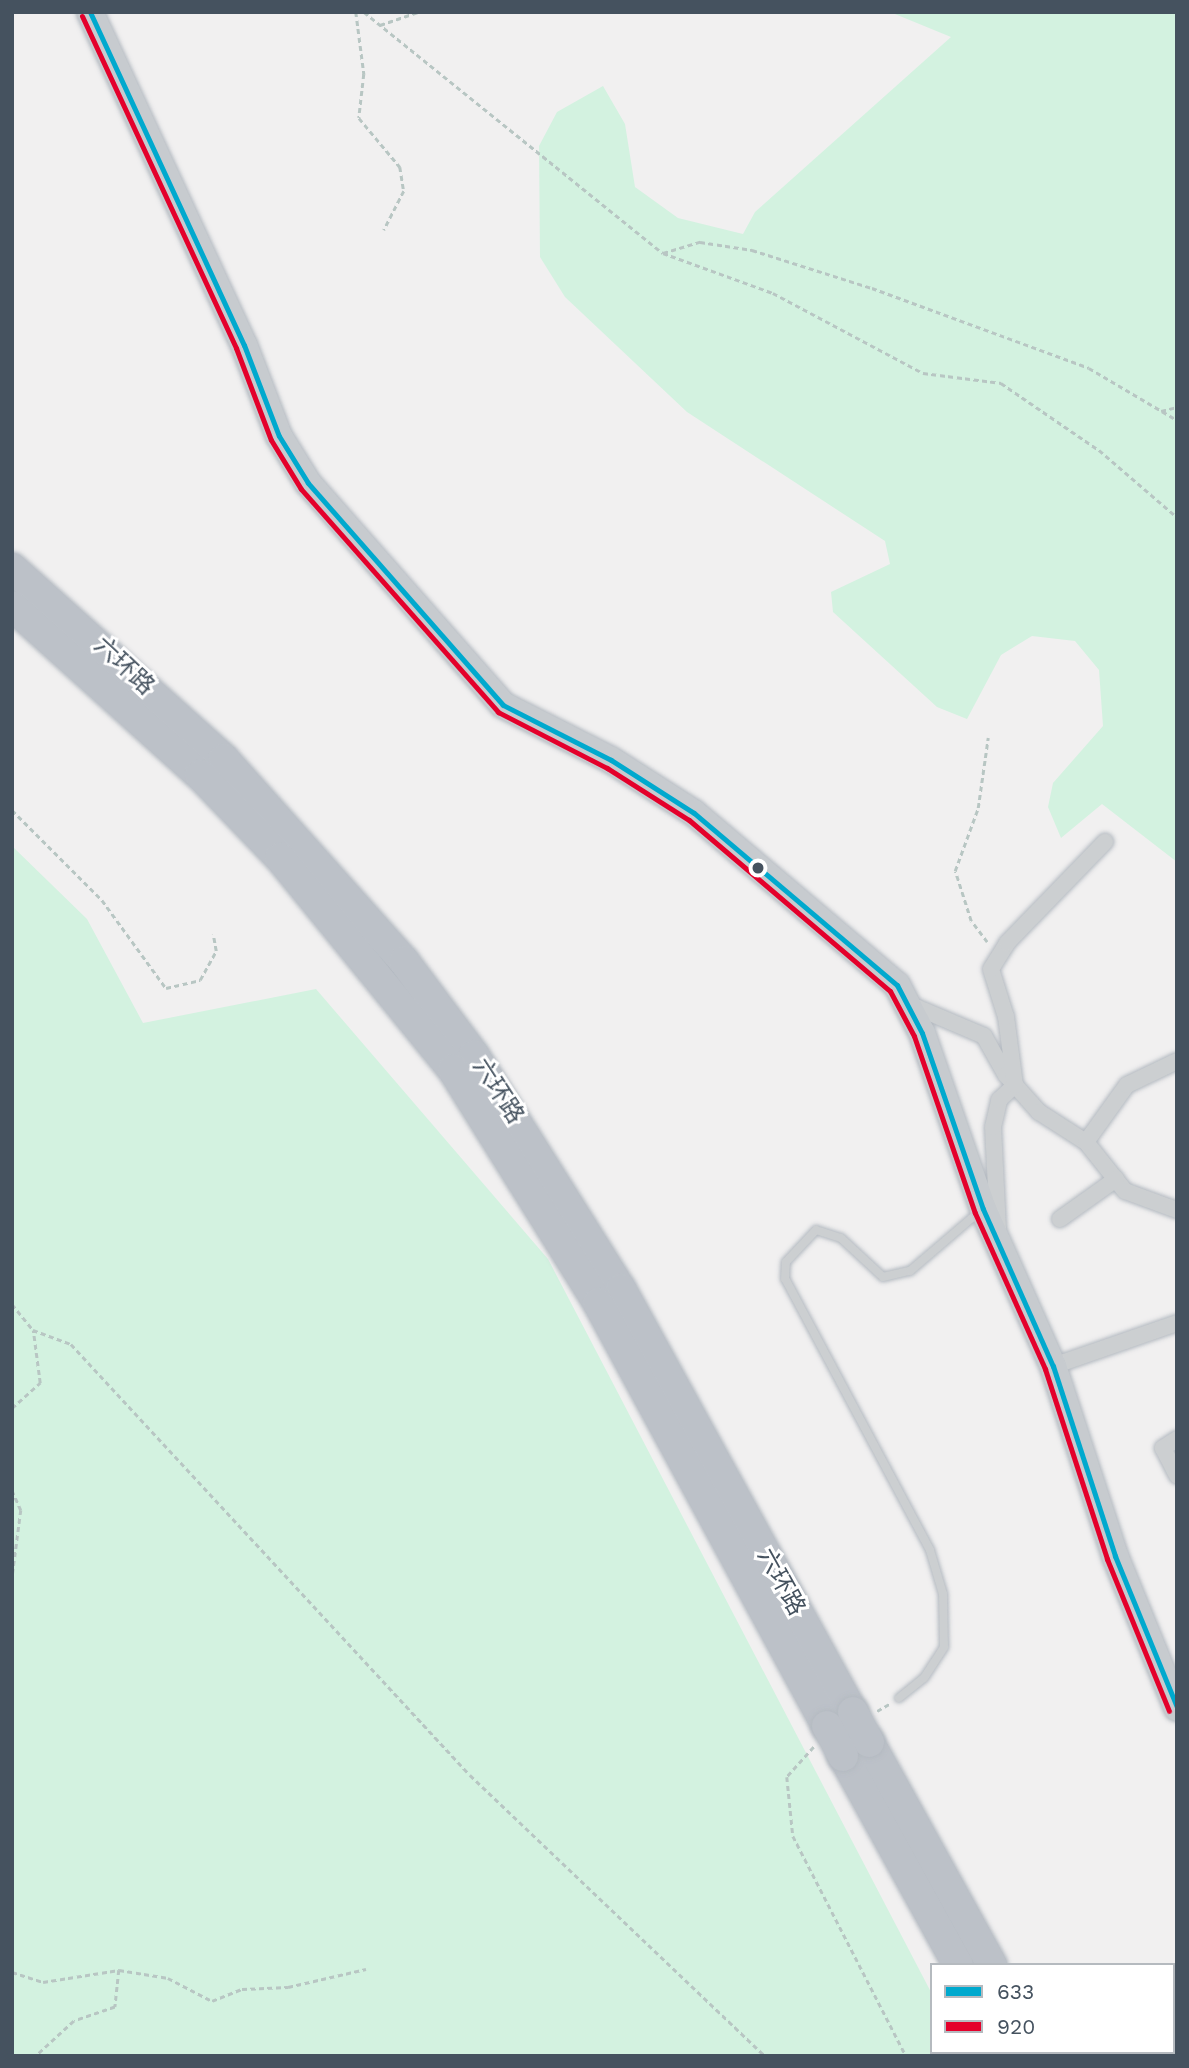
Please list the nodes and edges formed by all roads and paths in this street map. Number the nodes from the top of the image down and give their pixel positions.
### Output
1 (90, 12) edge
2 (356, 12) edge
3 (364, 12) edge
4 (418, 12) edge
5 (380, 25) junction
6 (384, 230) dead end
7 (663, 253) junction
8 (1177, 407) edge
9 (1161, 411) junction
10 (1177, 420) edge
11 (1177, 517) edge
12 (12, 568) edge
13 (12, 606) edge
14 (988, 738) dead end
15 (12, 810) edge
16 (1105, 842) dead end
17 (213, 934) dead end
18 (999, 956) junction
19 (909, 1004) junction
20 (1177, 1061) edge
21 (1015, 1085) junction
22 (1086, 1142) junction
23 (1116, 1179) junction
24 (983, 1209) junction
25 (1177, 1209) edge
26 (1060, 1219) dead end
27 (998, 1235) junction
28 (12, 1304) edge
29 (1177, 1323) edge
30 (33, 1330) junction
31 (1053, 1366) junction
32 (12, 1408) edge
33 (1177, 1439) edge
34 (1177, 1476) edge
35 (12, 1490) edge
36 (12, 1579) edge
37 (899, 1698) joint
38 (1177, 1707) edge
39 (864, 1712) junction
40 (832, 1740) junction
41 (957, 1963) edge
42 (991, 1963) edge
43 (366, 1969) dead end
44 (119, 1970) junction
45 (12, 1972) edge
46 (36, 2056) edge
47 (765, 2056) edge
48 (906, 2056) edge

1 - 19 main road
2 - 6 path
3 - 5 path
4 - 5 path
5 - 7 path
7 - 9 path
7 - 11 path
8 - 9 path
9 - 10 path
12 - 39 highway, 六环路
13 - 40 highway, 六环路
14 - 18 path
15 - 17 path
16 - 18 street
18 - 21 street
19 - 21 street
19 - 24 main road
20 - 22 street
21 - 22 street
21 - 27 street
22 - 23 street
23 - 25 street
23 - 26 street
24 - 27 main road
24 - 37 lane
27 - 31 main road
28 - 30 path
29 - 31 street
30 - 32 path
30 - 47 path
31 - 38 main road
33 - 34 street
35 - 36 path
37 - 39 path
39 - 42 highway, 六环路, bridge
40 - 41 highway, 六环路
40 - 48 path
43 - 44 path
44 - 45 path
44 - 46 path

